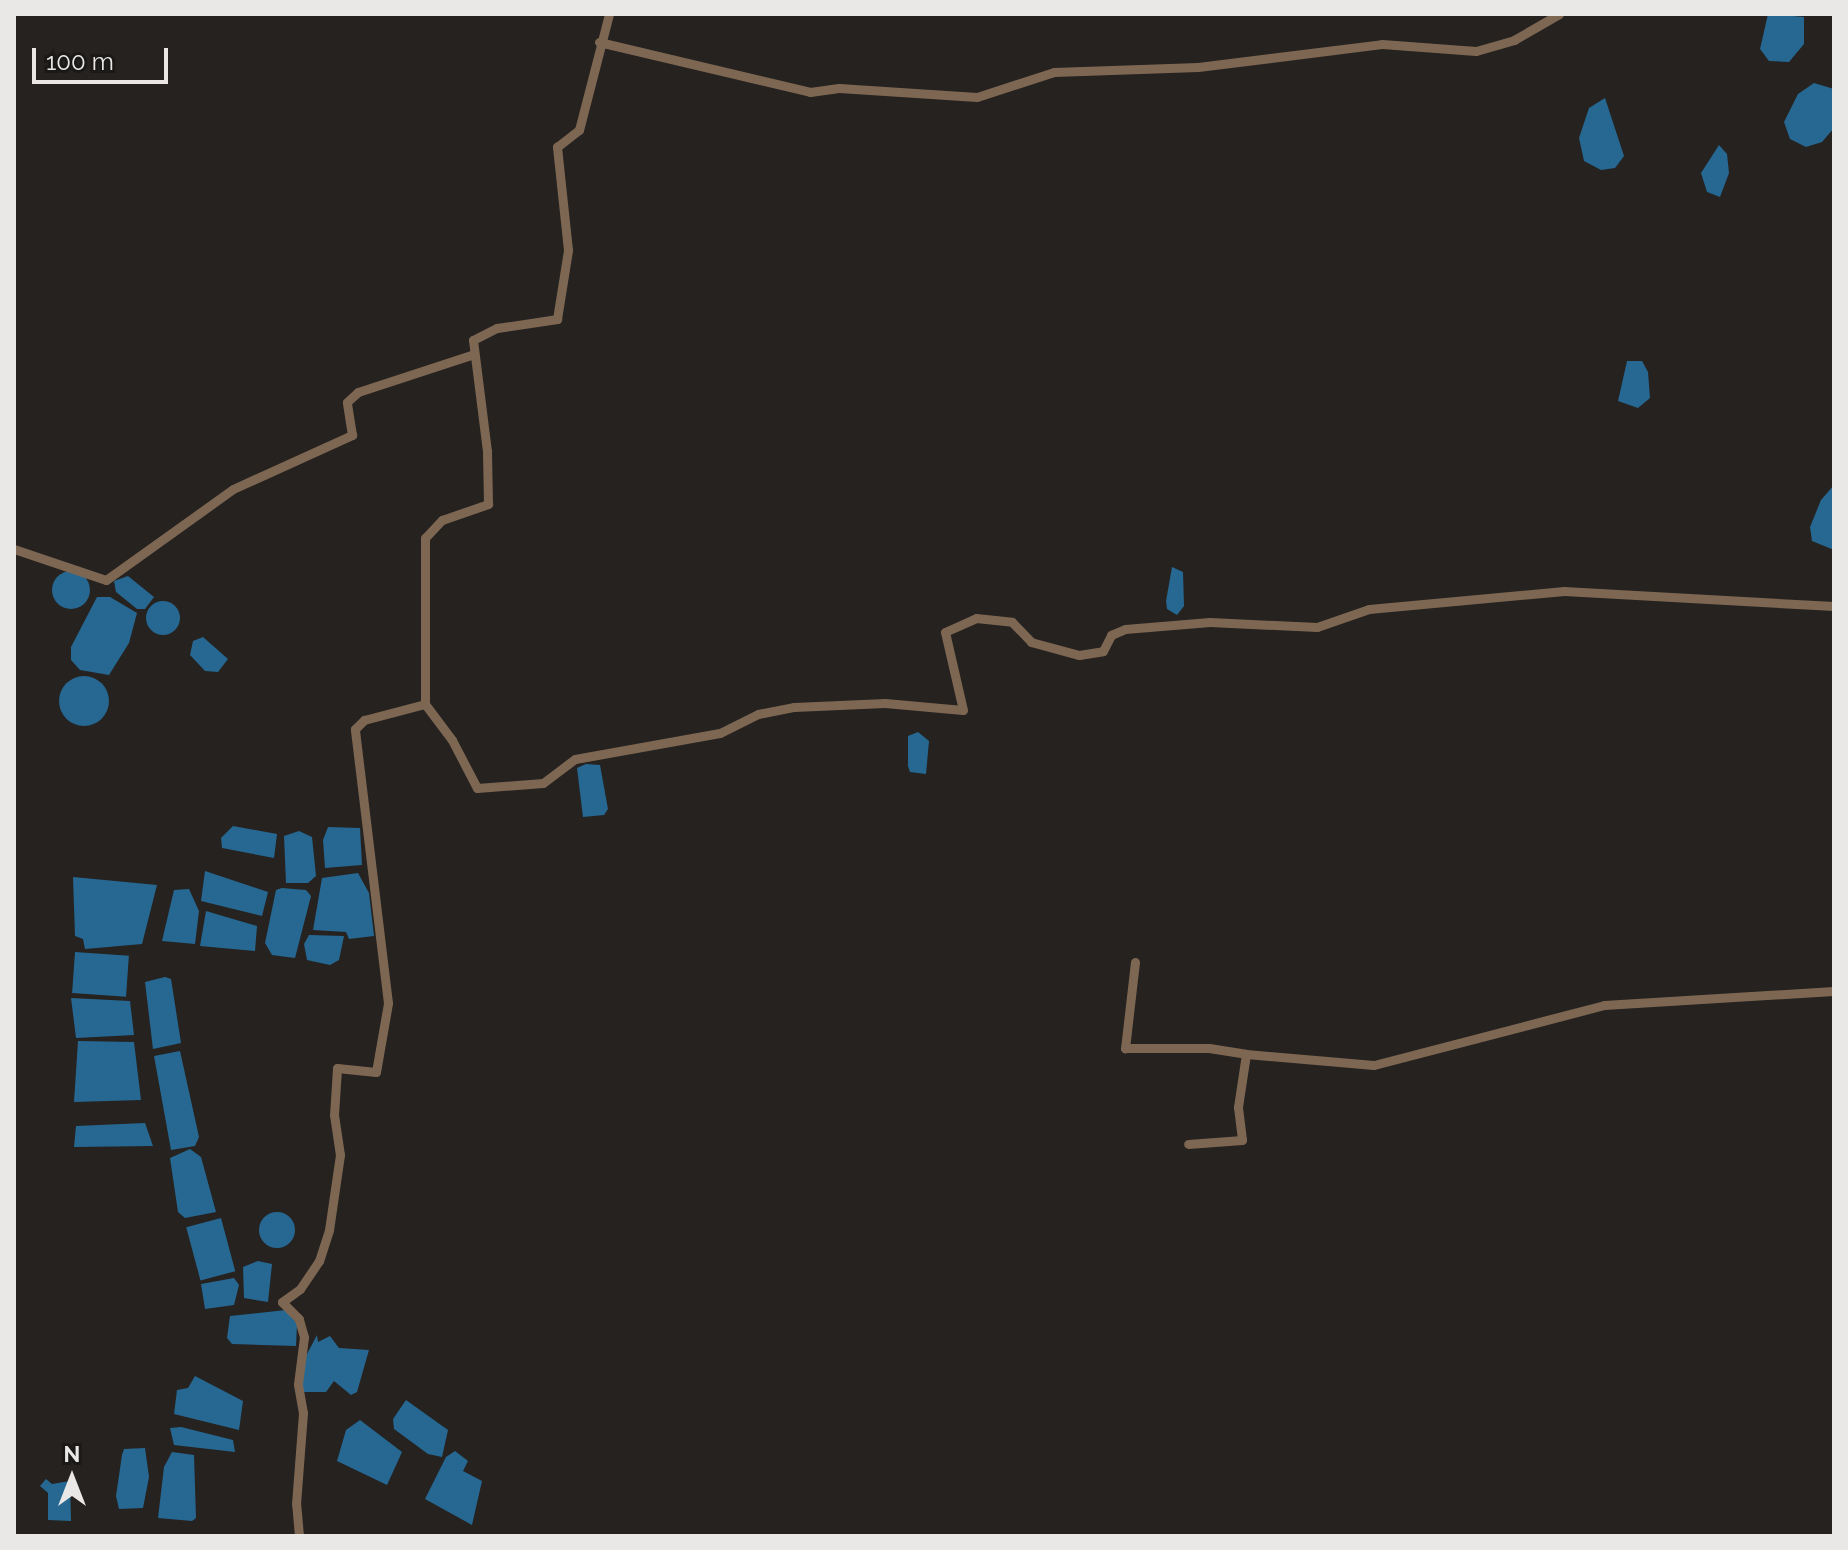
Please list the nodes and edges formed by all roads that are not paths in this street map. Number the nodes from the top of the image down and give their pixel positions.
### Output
1 (609, 14) edge
2 (1559, 14) edge
3 (599, 42) junction
4 (471, 355) junction
5 (14, 549) edge
6 (1834, 606) edge
7 (425, 704) junction
8 (1135, 962) dead end
9 (1834, 991) edge
10 (1246, 1054) junction
11 (1188, 1144) dead end
12 (299, 1536) edge

1 - 3 street
2 - 3 street
3 - 4 street
4 - 5 street
4 - 7 street
6 - 7 street
7 - 12 street
8 - 10 street
9 - 10 street
10 - 11 street

